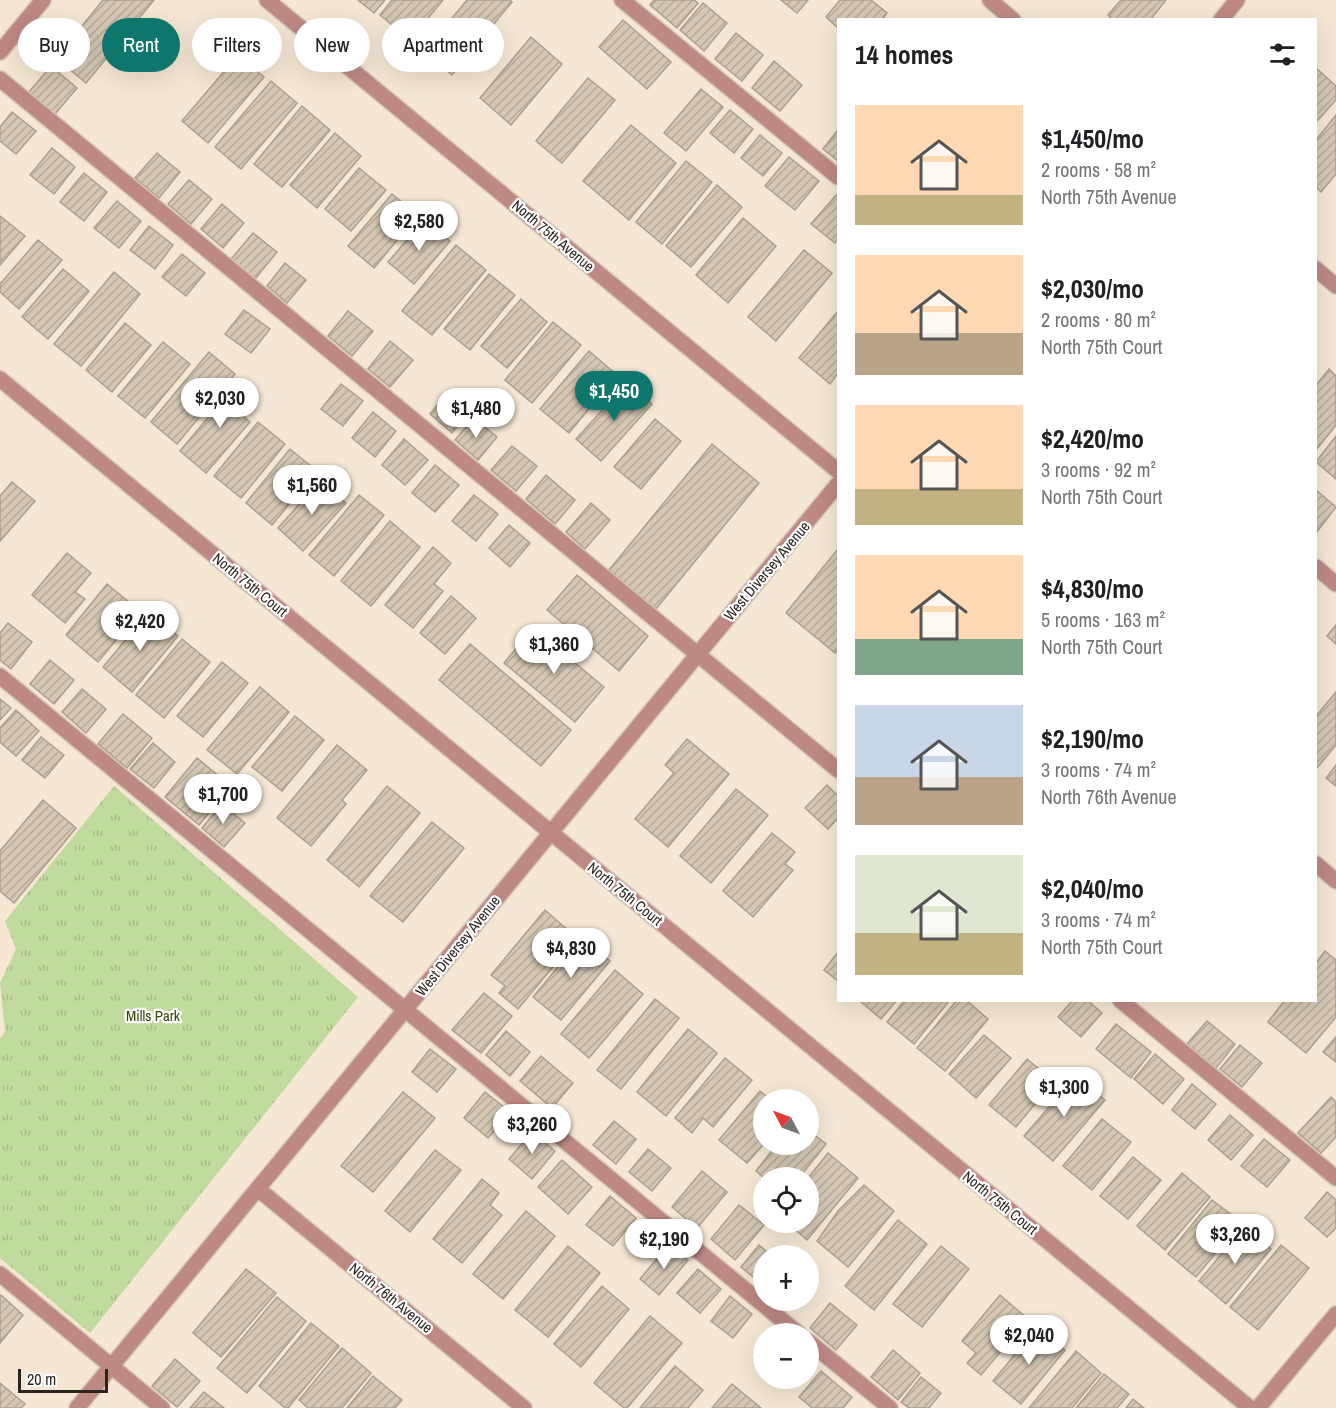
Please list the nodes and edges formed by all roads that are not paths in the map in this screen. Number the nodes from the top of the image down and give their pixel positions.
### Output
1 (43, 0) edge
2 (267, 0) edge
3 (622, 0) edge
4 (990, 0) edge
5 (1237, 0) edge
6 (1011, 18) edge
7 (1223, 18) edge
8 (0, 52) edge
9 (0, 78) edge
10 (837, 176) edge
11 (1317, 270) edge
12 (1336, 286) edge
13 (0, 379) edge
14 (837, 470) edge
15 (837, 485) edge
16 (1317, 568) edge
17 (1336, 584) edge
18 (698, 655) junction
19 (0, 676) edge
20 (837, 769) edge
21 (551, 833) junction
22 (1317, 865) edge
23 (1336, 881) edge
24 (1122, 1002) edge
25 (405, 1010) junction
26 (1336, 1178) edge
27 (258, 1189) junction
28 (0, 1274) edge
29 (1336, 1314) edge
30 (786, 1323) edge
31 (819, 1350) edge
32 (111, 1366) junction
33 (77, 1408) edge
34 (162, 1408) edge
35 (524, 1408) edge
36 (890, 1408) edge
37 (1250, 1408) edge
38 (1258, 1408) edge

1 - 8 street
2 - 14 street, North 75th Avenue
3 - 10 street
4 - 6 street
5 - 7 street
9 - 18 street
11 - 12 street
13 - 21 street, North 75th Court
15 - 18 street, West Diversey Avenue
16 - 17 street
18 - 20 street
18 - 21 street, West Diversey Avenue
19 - 25 street
21 - 25 street, West Diversey Avenue
21 - 37 street, North 75th Court
22 - 23 street
24 - 26 street
25 - 27 street, West Diversey Avenue
25 - 30 street
27 - 32 street, West Diversey Avenue
27 - 35 street, North 76th Avenue
28 - 32 street
29 - 38 street
31 - 36 street
32 - 33 street, West Diversey Avenue
32 - 34 street

